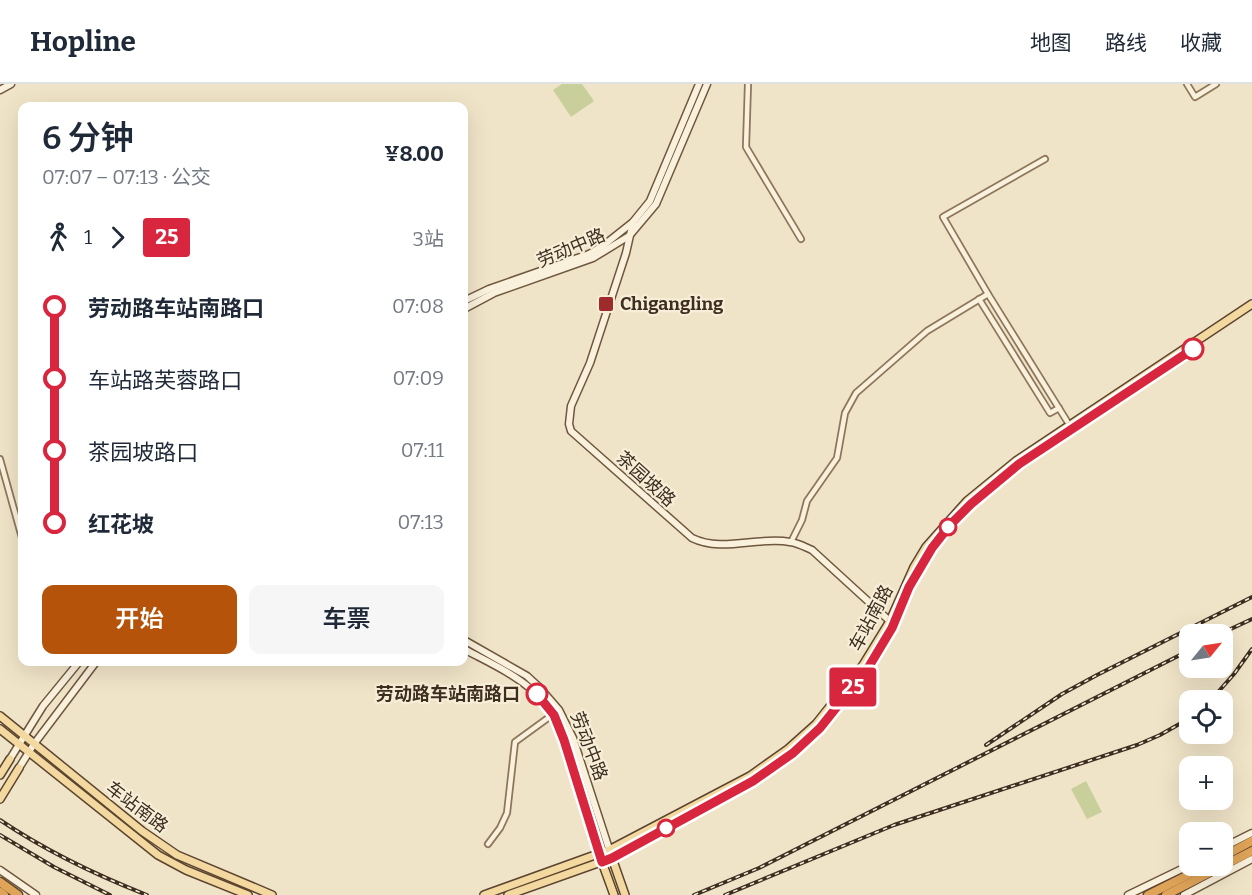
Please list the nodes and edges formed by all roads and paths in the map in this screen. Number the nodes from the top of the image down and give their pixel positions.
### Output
1 (11, 84) edge
2 (699, 84) edge
3 (707, 84) edge
4 (748, 84) edge
5 (1187, 84) edge
6 (1216, 84) edge
7 (0, 90) edge
8 (1046, 159) dead end
9 (633, 222) junction
10 (629, 236) junction
11 (801, 239) dead end
12 (988, 294) junction
13 (468, 299) edge
14 (979, 299) junction
15 (1252, 304) edge
16 (468, 307) edge
17 (1252, 310) edge
18 (1059, 408) junction
19 (1070, 426) junction
20 (0, 459) edge
21 (18, 524) edge
22 (791, 542) junction
23 (892, 623) junction
24 (468, 642) edge
25 (468, 651) edge
26 (76, 666) edge
27 (93, 666) edge
28 (556, 712) junction
29 (0, 716) edge
30 (0, 729) edge
31 (24, 737) junction
32 (34, 744) junction
33 (20, 745) junction
34 (29, 753) junction
35 (10, 759) joint
36 (19, 768) joint
37 (0, 775) edge
38 (0, 799) edge
39 (1252, 832) edge
40 (1233, 842) edge
41 (1252, 842) edge
42 (488, 844) dead end
43 (609, 850) junction
44 (1252, 851) edge
45 (1233, 852) edge
46 (599, 853) junction
47 (612, 858) junction
48 (1252, 859) edge
49 (602, 862) junction
50 (0, 870) edge
51 (1179, 870) edge
52 (1186, 876) edge
53 (0, 882) edge
54 (0, 892) edge
55 (4, 895) edge
56 (18, 895) edge
57 (36, 895) edge
58 (248, 895) edge
59 (272, 895) edge
60 (484, 895) edge
61 (508, 895) edge
62 (614, 895) edge
63 (624, 895) edge
64 (1128, 895) edge
65 (1148, 895) edge
66 (1166, 895) edge
67 (1184, 895) edge

1 - 7 main road
2 - 9 main road, 劳动中路
3 - 10 main road, 劳动中路
4 - 11 street
5 - 6 street
8 - 12 street
9 - 10 main road, 茶园坡路
9 - 13 main road, 劳动中路
10 - 16 main road, 劳动中路
10 - 22 main road, 茶园坡路
12 - 14 street
12 - 18 street
14 - 18 street
14 - 22 street
15 - 19 main road, 车站南路
17 - 23 main road, 车站南路
18 - 19 street
19 - 23 main road, 车站南路
20 - 21 street
22 - 23 main road, 茶园坡路
23 - 43 main road, 车站南路
23 - 47 main road, 车站南路
24 - 28 main road, 劳动中路
25 - 28 main road, 劳动中路
26 - 31 main road
27 - 32 main road
28 - 42 street
28 - 43 main road, 劳动中路
28 - 46 main road, 劳动中路
29 - 31 main road, 车站南路
30 - 33 main road, 车站南路
31 - 32 main road, 车站南路
31 - 33 main road
32 - 34 main road
32 - 59 main road, 车站南路
33 - 34 main road, 车站南路
33 - 35 main road
34 - 36 main road
34 - 58 main road, 车站南路
35 - 37 main road
36 - 38 main road
39 - 40 main road
41 - 45 highway
43 - 46 main road, 车站南路
43 - 47 main road, 劳动中路
44 - 66 highway
46 - 49 main road, 劳动中路
46 - 60 main road, 车站南路
47 - 49 main road, 车站南路
47 - 63 main road, 劳动中路
48 - 67 main road
49 - 61 main road, 车站南路
49 - 62 main road, 劳动中路
50 - 57 main road
51 - 64 main road
52 - 65 highway
53 - 56 highway
54 - 55 highway

